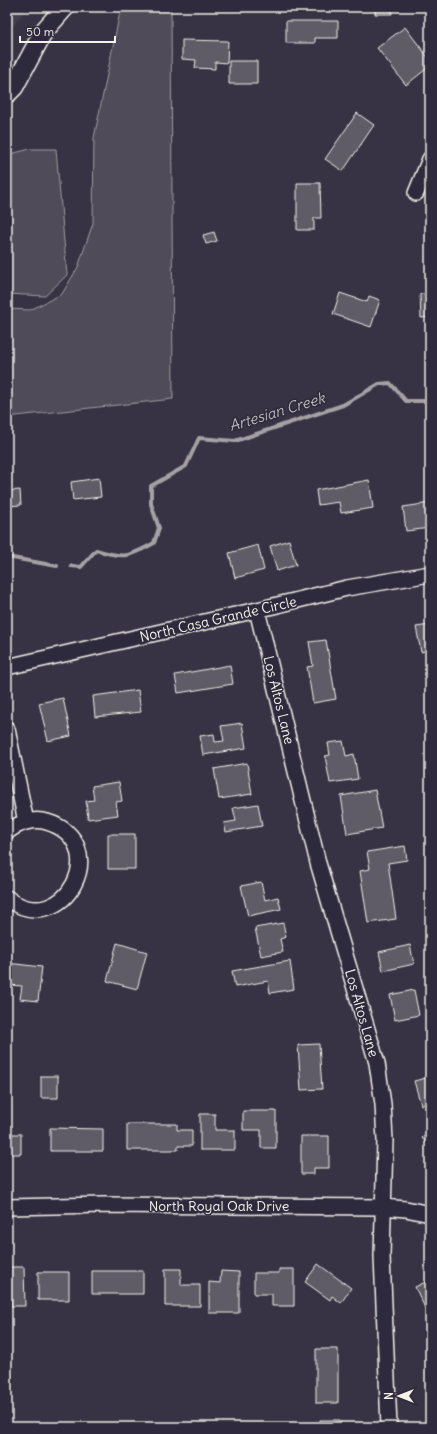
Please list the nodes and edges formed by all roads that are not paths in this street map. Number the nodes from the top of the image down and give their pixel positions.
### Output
1 (65, 7) edge
2 (7, 94) edge
3 (430, 159) edge
4 (416, 194) dead end
5 (430, 574) edge
6 (257, 610) junction
7 (7, 667) edge
8 (7, 729) edge
9 (26, 822) junction
10 (7, 832) edge
11 (7, 898) edge
12 (7, 1207) edge
13 (383, 1207) junction
14 (430, 1214) edge
15 (389, 1427) edge

1 - 2 street
3 - 4 street
5 - 6 street, North Casa Grande Circle
6 - 7 street, North Casa Grande Circle
6 - 13 street, Los Altos Lane
8 - 9 street
9 - 10 street
9 - 11 street
12 - 13 street, North Royal Oak Drive
13 - 14 street, North Royal Oak Drive
13 - 15 street, Los Altos Lane

